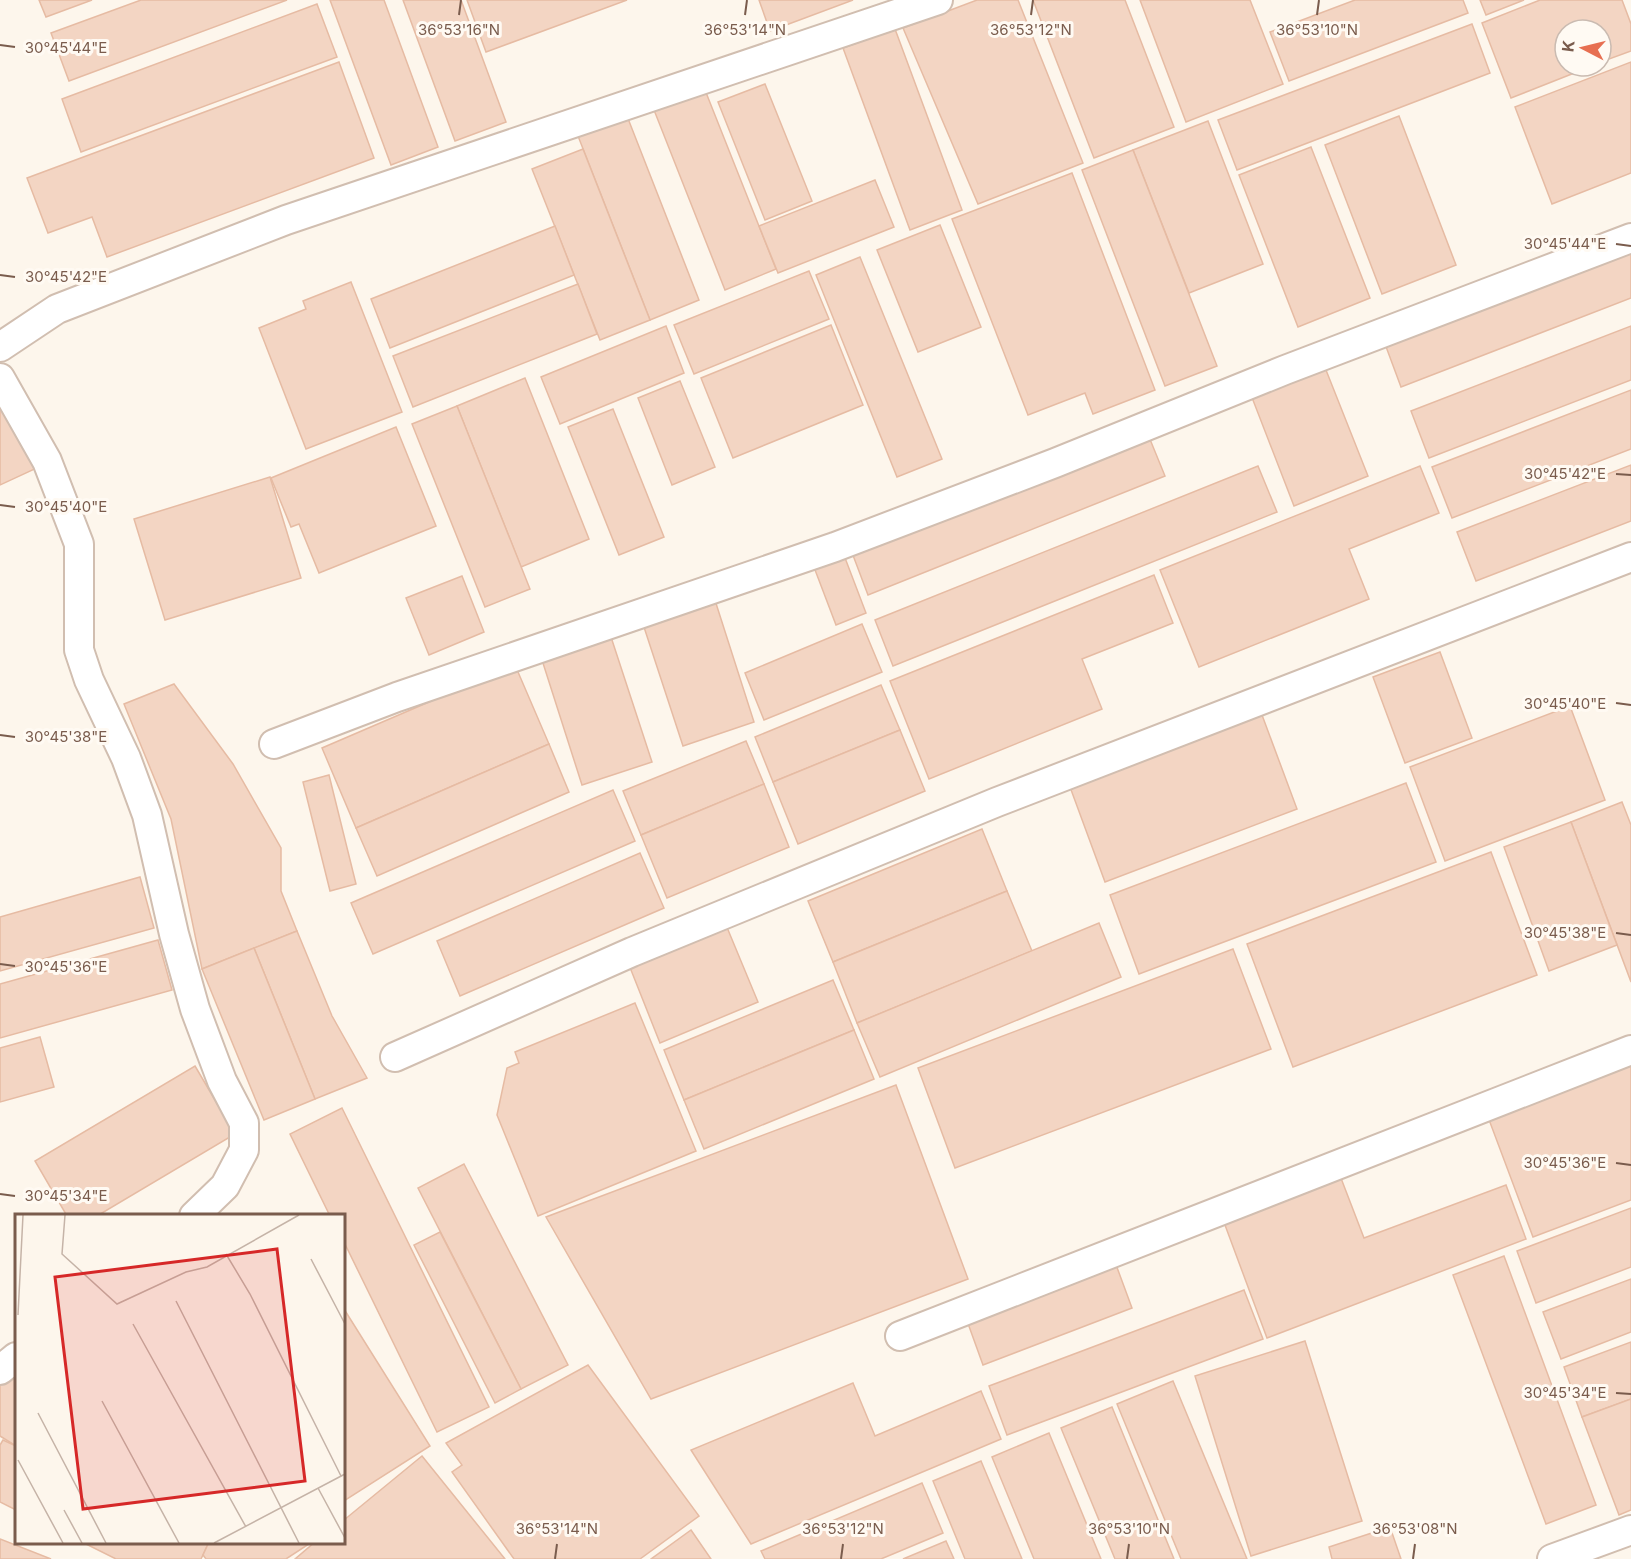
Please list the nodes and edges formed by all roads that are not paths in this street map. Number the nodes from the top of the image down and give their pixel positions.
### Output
1 (938, 0) edge
2 (1631, 238) edge
3 (0, 347) edge
4 (0, 378) edge
5 (1631, 557) edge
6 (274, 744) dead end
7 (1631, 1050) edge
8 (395, 1057) dead end
9 (195, 1214) edge
10 (900, 1336) dead end
11 (15, 1358) edge
12 (0, 1370) edge
13 (1631, 1530) edge
14 (1552, 1559) edge

1 - 3 street
2 - 6 street
4 - 9 street
5 - 8 street
7 - 10 street
11 - 12 street
13 - 14 street

